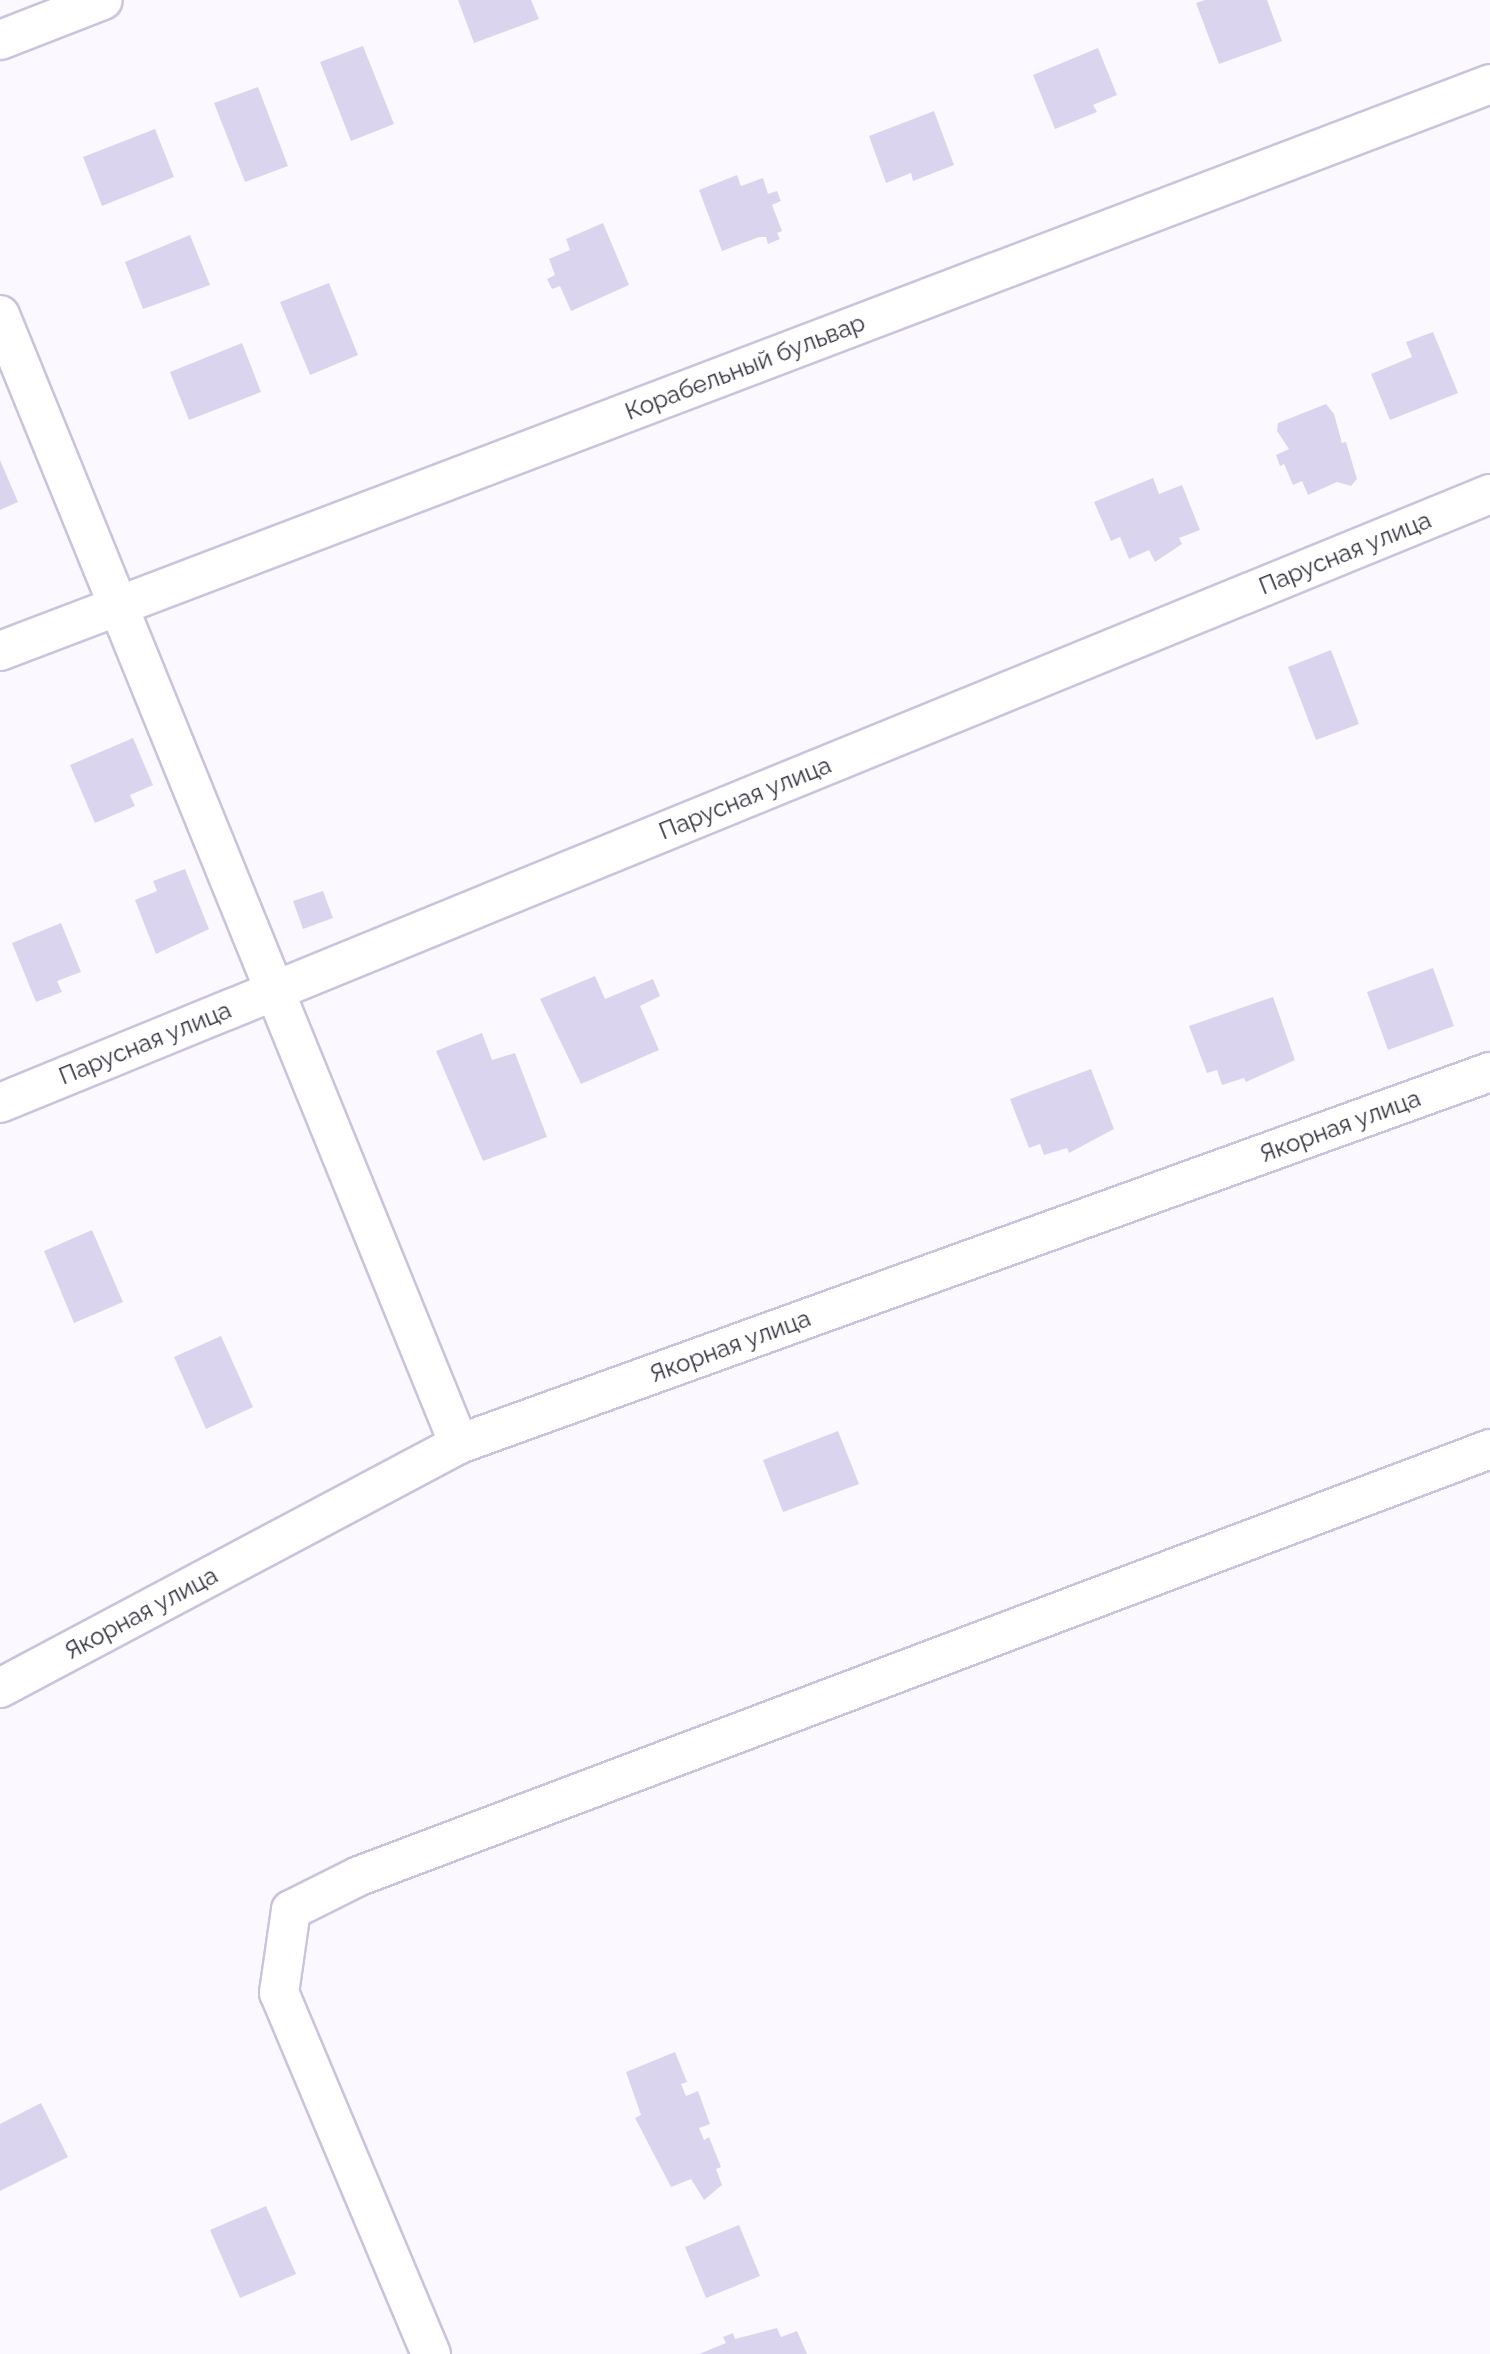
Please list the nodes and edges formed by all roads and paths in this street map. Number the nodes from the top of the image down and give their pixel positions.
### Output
1 (103, 0) edge
2 (0, 40) edge
3 (1490, 84) edge
4 (0, 315) edge
5 (1490, 494) edge
6 (118, 606) junction
7 (0, 651) edge
8 (274, 991) junction
9 (1490, 1072) edge
10 (0, 1103) edge
11 (459, 1444) junction
12 (1490, 1449) edge
13 (0, 1688) edge
14 (431, 2354) edge

1 - 2 street
3 - 6 street, Корабельный бульвар
4 - 6 street
5 - 8 street, Парусная улица
6 - 7 street, Корабельный бульвар
6 - 8 street
8 - 10 street, Парусная улица
8 - 11 street
9 - 11 street, Якорная улица
11 - 13 street, Якорная улица
12 - 14 street

